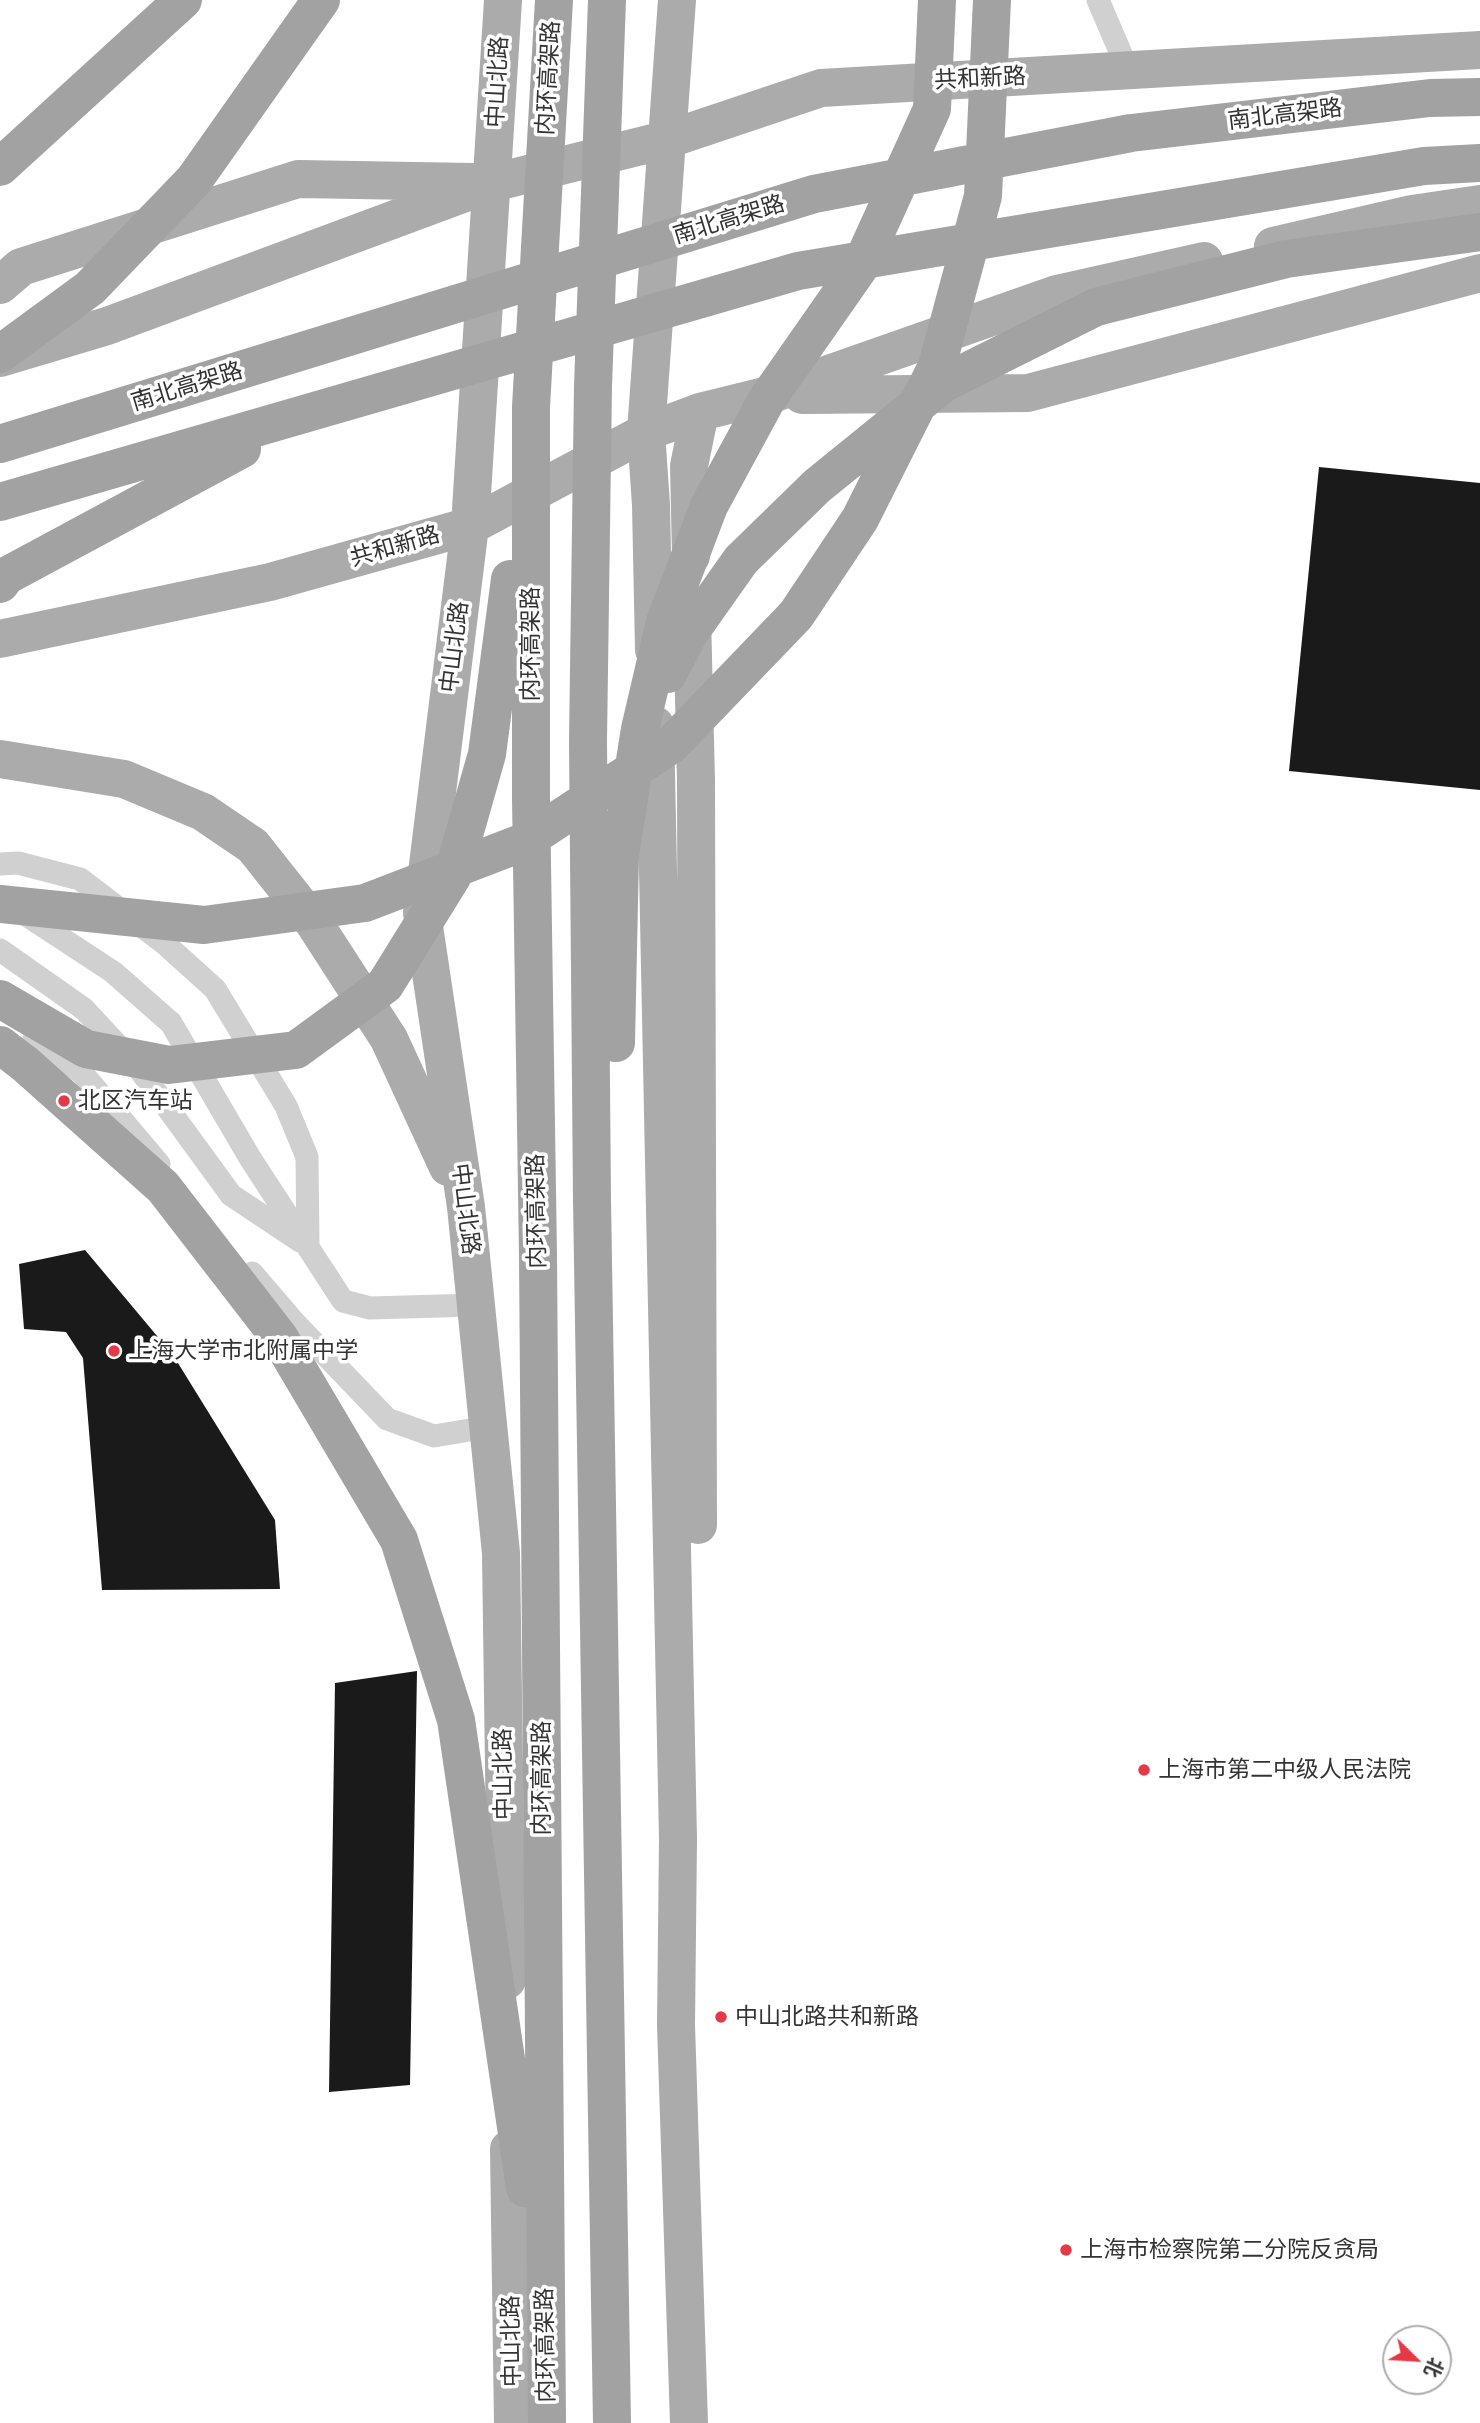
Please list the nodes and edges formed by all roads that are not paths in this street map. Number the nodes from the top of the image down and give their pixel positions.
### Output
1 (183, 0) edge
2 (321, 0) edge
3 (503, 0) edge
4 (554, 0) edge
5 (607, 0) edge
6 (677, 0) edge
7 (937, 0) edge
8 (992, 0) edge
9 (1098, 0) edge
10 (1480, 50) edge
11 (1128, 70) junction
12 (1480, 97) edge
13 (669, 139) junction
14 (1480, 163) edge
15 (0, 167) edge
16 (492, 183) junction
17 (1480, 204) edge
18 (1412, 214) junction
19 (1480, 232) edge
20 (7, 273) edge
21 (1480, 273) edge
22 (0, 356) edge
23 (769, 395) junction
24 (531, 407) junction
25 (699, 412) junction
26 (308, 414) junction
27 (646, 432) junction
28 (0, 444) edge
29 (0, 502) edge
30 (470, 526) junction
31 (0, 584) edge
32 (0, 639) edge
33 (640, 729) junction
34 (0, 759) edge
35 (0, 864) edge
36 (0, 898) edge
37 (0, 904) edge
38 (0, 950) edge
39 (0, 999) edge
40 (0, 1013) edge
41 (0, 1045) edge
42 (466, 1207) junction
43 (308, 1247) junction
44 (476, 1306) junction
45 (488, 1427) junction
46 (601, 1640) junction
47 (678, 1839) junction
48 (545, 2319) junction
49 (513, 2423) edge
50 (547, 2423) edge
51 (612, 2423) edge
52 (689, 2423) edge

1 - 15 highway
2 - 22 highway
3 - 16 main road, 中山北路
4 - 24 highway, 内环高架路
5 - 46 highway
6 - 13 main road
7 - 33 highway
8 - 37 highway
9 - 11 lane
10 - 11 main road, 共和新路
11 - 13 main road, 共和新路
12 - 28 highway, 南北高架路
13 - 16 main road, 共和新路
13 - 27 main road
14 - 26 highway
16 - 20 main road, 共和新路
16 - 22 main road, 共和新路
16 - 30 main road, 中山北路
17 - 18 main road, 共和新路
18 - 19 main road
18 - 23 main road, 共和新路
19 - 33 highway
21 - 23 main road, 共和新路
23 - 25 main road, 共和新路
24 - 39 highway
24 - 48 highway, 内环高架路
25 - 27 main road, 共和新路
25 - 47 main road
26 - 29 highway
26 - 31 highway
27 - 30 main road, 共和新路
27 - 47 main road
30 - 32 main road, 共和新路
30 - 42 main road, 中山北路
33 - 46 highway
34 - 42 main road
35 - 43 lane
36 - 43 lane
38 - 43 lane
40 - 45 lane
41 - 48 highway
42 - 44 main road, 中山北路
43 - 44 lane
44 - 45 main road, 中山北路
45 - 49 main road, 中山北路
46 - 51 highway
47 - 52 main road
48 - 50 highway, 内环高架路

